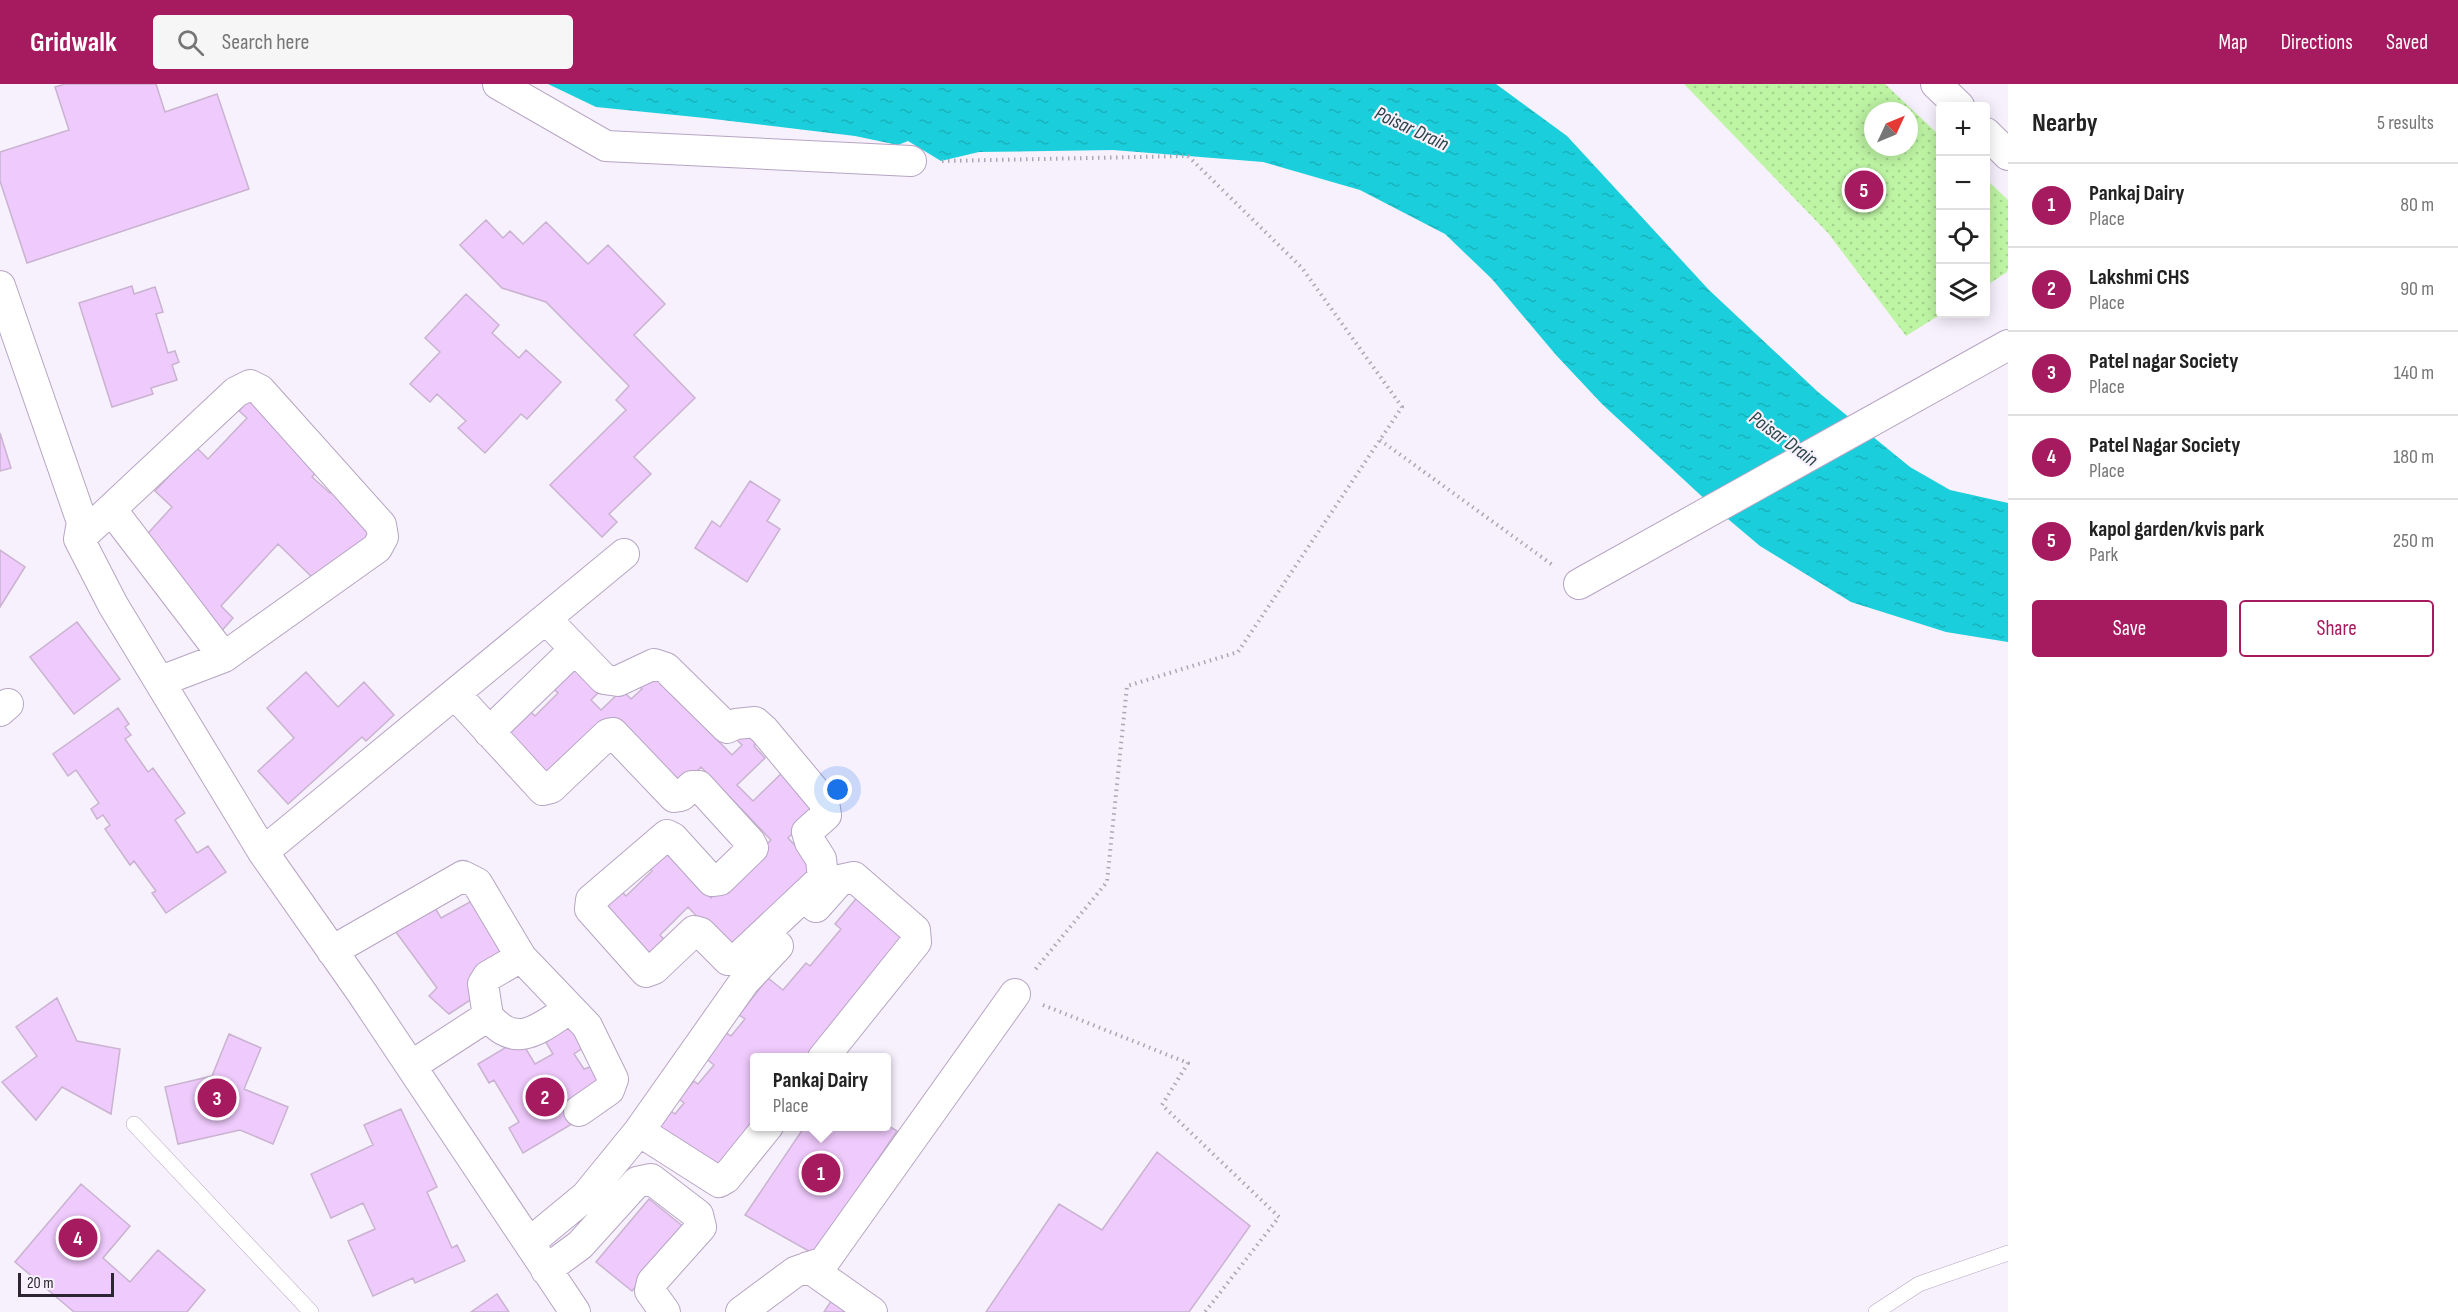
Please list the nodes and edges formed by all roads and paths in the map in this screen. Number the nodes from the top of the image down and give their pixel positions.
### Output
1 (498, 84) edge
2 (1936, 84) edge
3 (1955, 102) edge
4 (1990, 137) edge
5 (2008, 155) edge
6 (911, 161) joint
7 (0, 286) edge
8 (2008, 345) edge
9 (1380, 440) junction
10 (111, 509) junction
11 (80, 539) junction
12 (624, 554) dead end
13 (1579, 584) joint
14 (546, 619) junction
15 (575, 649) junction
16 (224, 657) junction
17 (161, 681) junction
18 (455, 694) junction
19 (489, 732) junction
20 (263, 852) junction
21 (332, 951) junction
22 (521, 957) junction
23 (1016, 994) junction
24 (569, 1009) junction
25 (488, 1016) junction
26 (827, 1053) edge
27 (411, 1066) junction
28 (579, 1112) dead end
29 (134, 1124) dead end
30 (639, 1131) junction
31 (764, 1131) edge
32 (529, 1243) junction
33 (2008, 1253) edge
34 (808, 1267) junction
35 (546, 1270) junction
36 (311, 1312) edge
37 (574, 1312) edge
38 (665, 1312) edge
39 (741, 1312) edge
40 (872, 1312) edge
41 (1205, 1312) edge
42 (1876, 1312) edge

1 - 6 street
2 - 3 street
4 - 5 street
6 - 9 path
7 - 11 street
8 - 13 street
9 - 13 path
9 - 23 path
10 - 11 street
10 - 16 street
10 - 16 street
11 - 17 street
12 - 14 street
14 - 15 street
14 - 18 street
15 - 19 street
15 - 19 street
16 - 17 street
17 - 20 street
18 - 19 street
18 - 20 street
20 - 21 street
21 - 22 street
21 - 27 street
22 - 24 street
22 - 25 street
23 - 34 street
23 - 41 path
24 - 25 street
24 - 28 street
25 - 27 street
26 - 30 street
27 - 32 street
29 - 36 lane
30 - 31 street
30 - 32 street
32 - 35 street
33 - 42 lane
34 - 39 street
34 - 40 street
35 - 37 street
35 - 38 street

